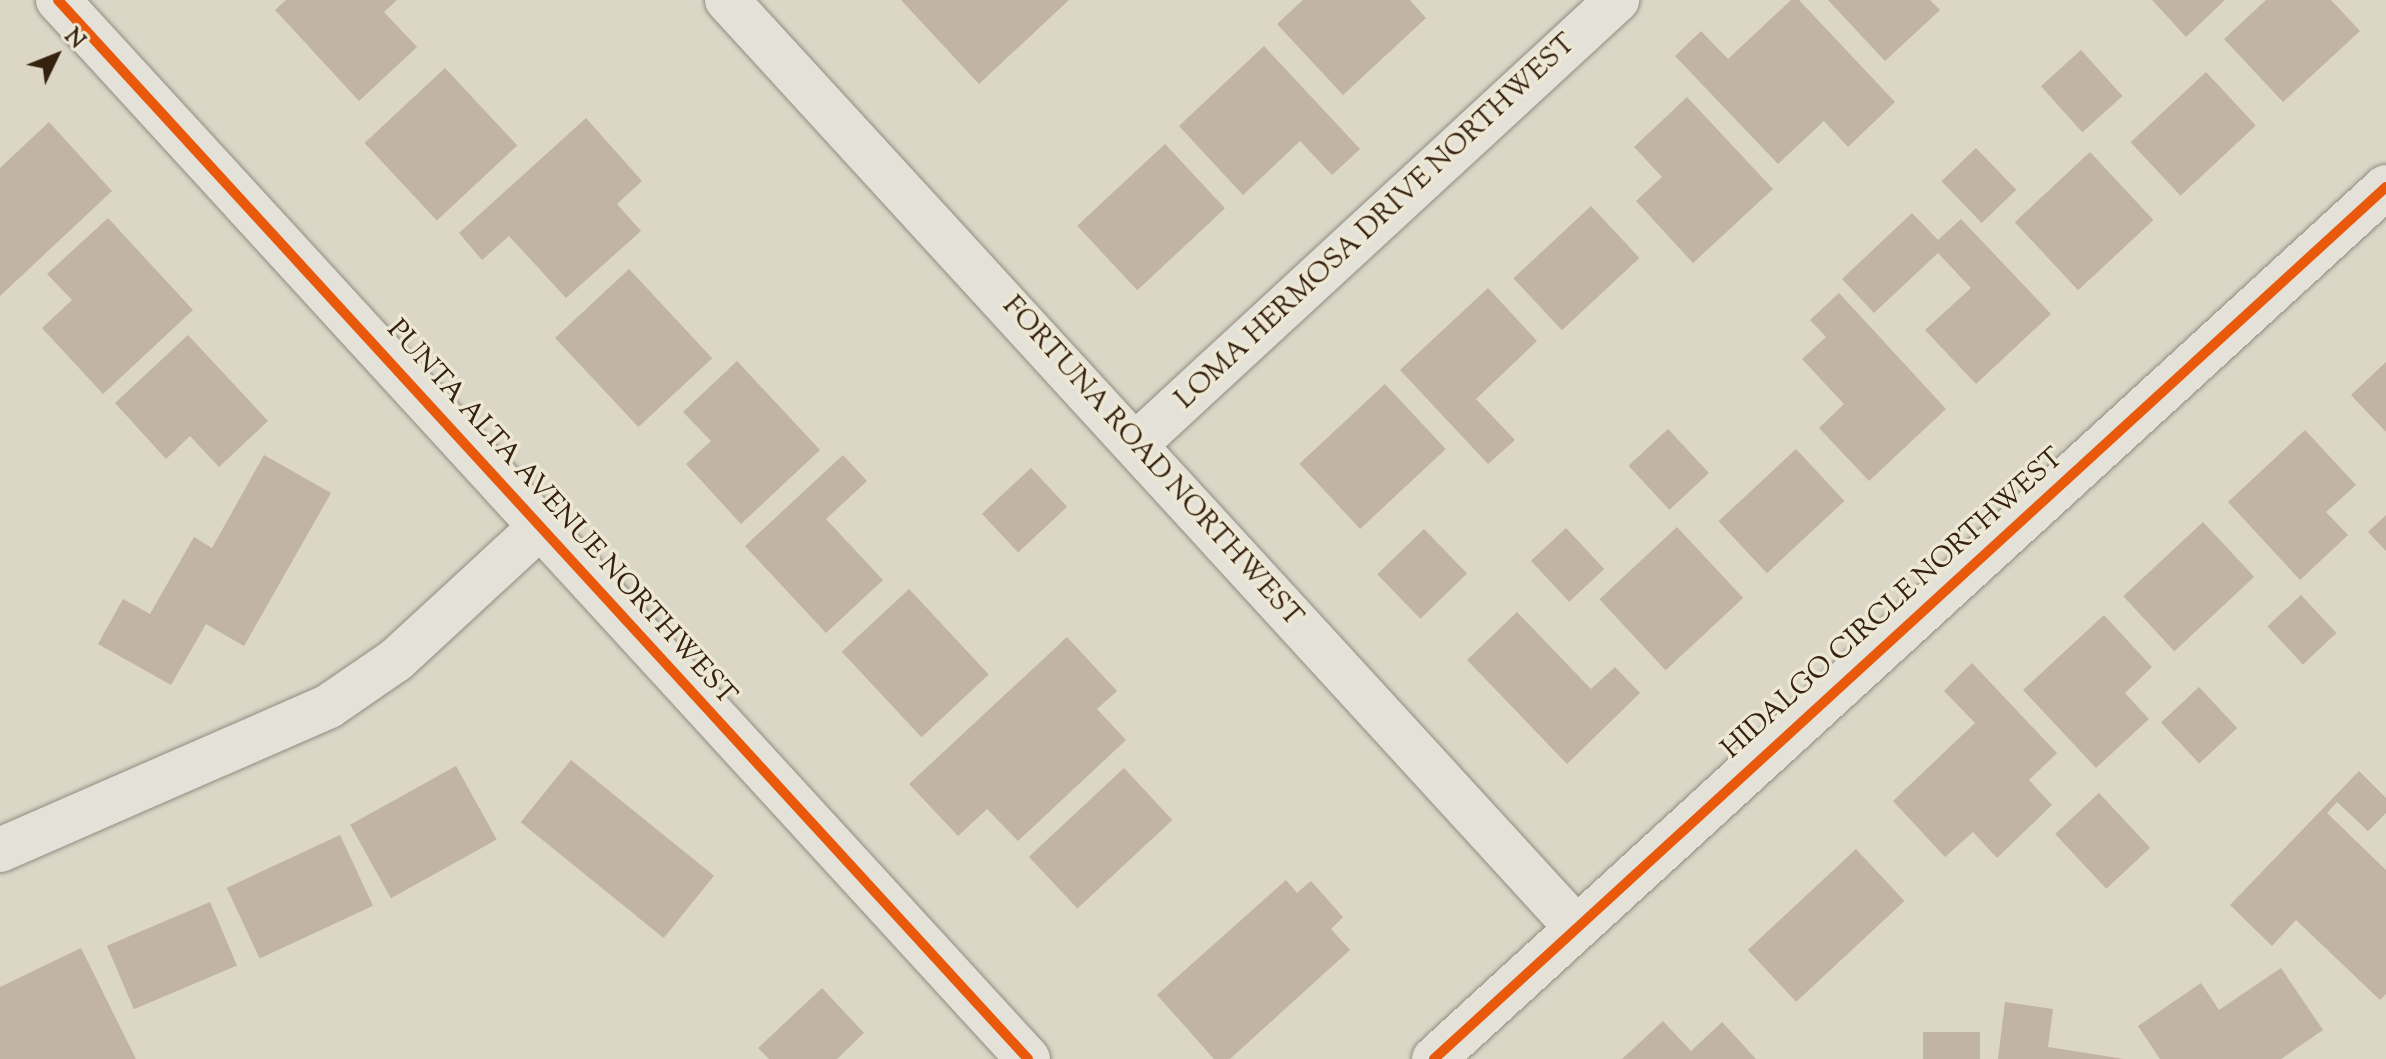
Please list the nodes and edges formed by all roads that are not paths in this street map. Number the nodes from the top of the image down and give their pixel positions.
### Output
1 (58, 0) edge
2 (727, 0) edge
3 (1617, 0) edge
4 (2386, 187) edge
5 (1136, 444) junction
6 (541, 526) junction
7 (0, 850) edge
8 (1575, 926) junction
9 (1443, 1055) edge
10 (1028, 1059) edge

1 - 6 street, PUNTA ALTA AVENUE NORTHWEST
2 - 5 street, FORTUNA ROAD NORTHWEST
3 - 5 street, LOMA HERMOSA DRIVE NORTHWEST
4 - 8 street, HIDALGO CIRCLE NORTHWEST
5 - 8 street, FORTUNA ROAD NORTHWEST
6 - 7 street
6 - 10 street, PUNTA ALTA AVENUE NORTHWEST
8 - 9 street, HIDALGO CIRCLE NORTHWEST

